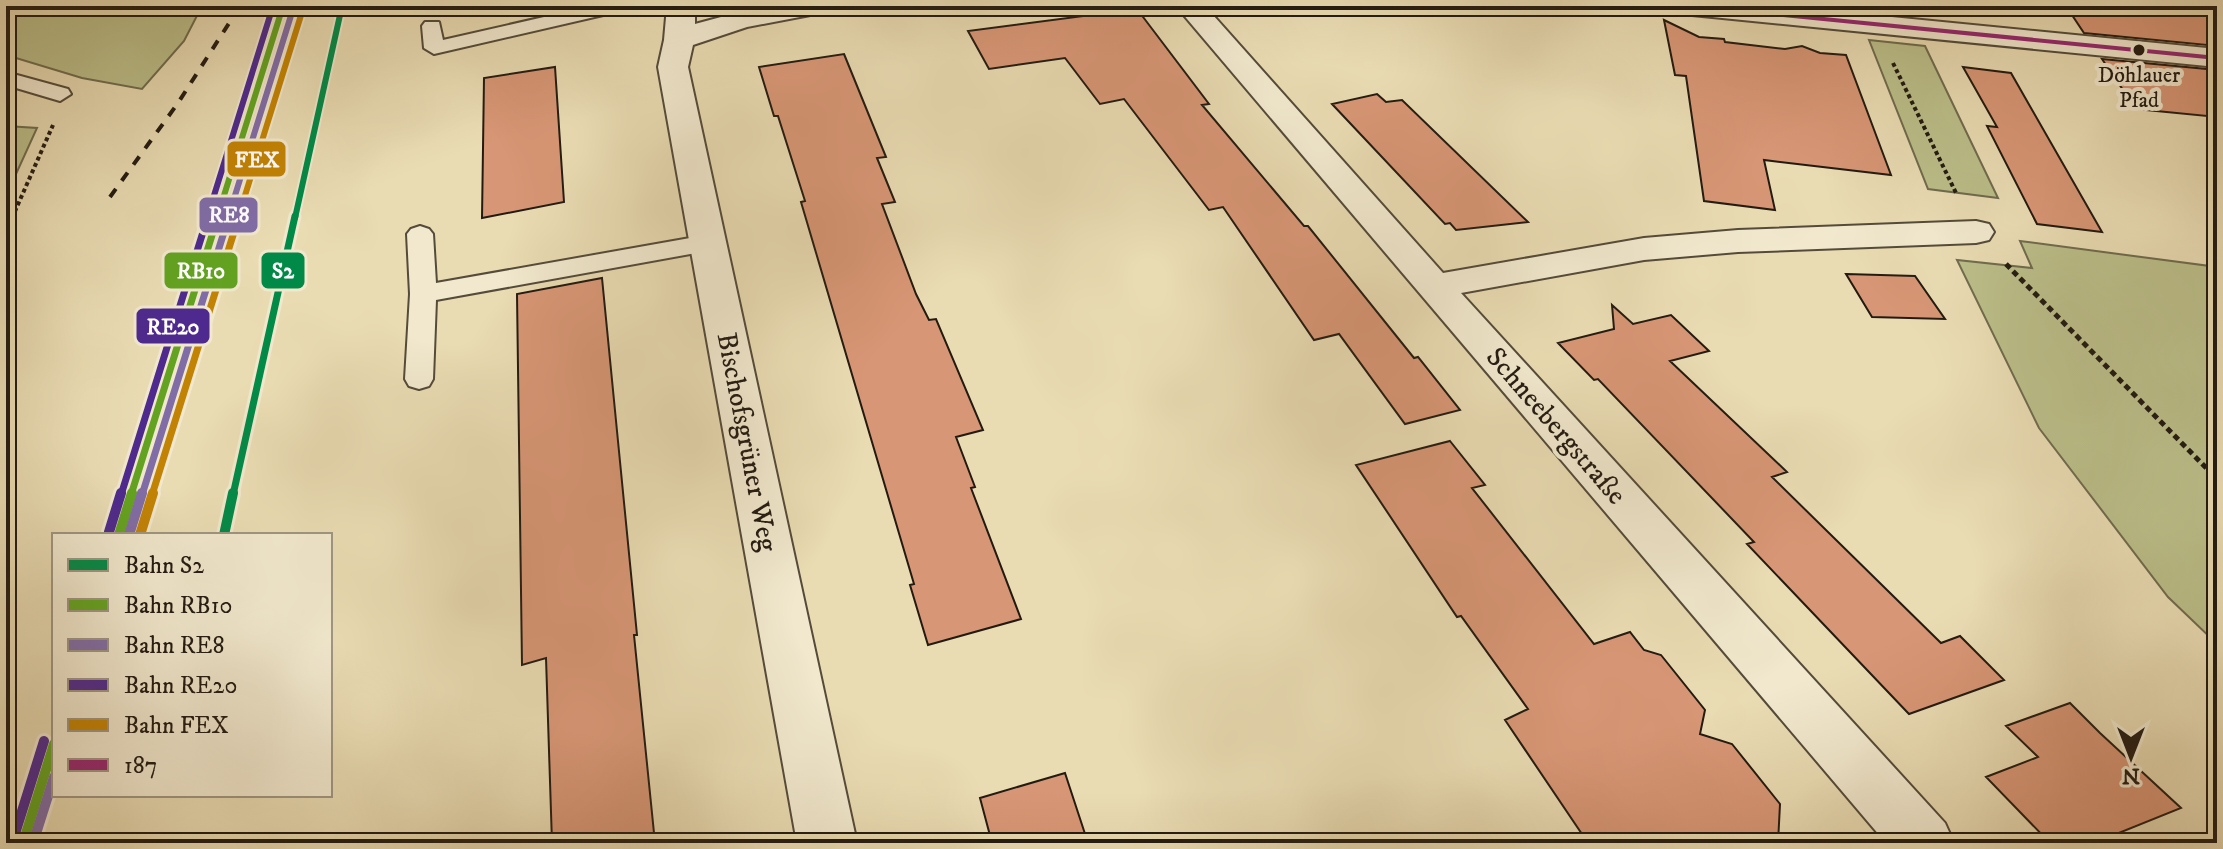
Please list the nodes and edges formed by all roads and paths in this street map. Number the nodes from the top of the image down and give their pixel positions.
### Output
1 (618, 6) edge
2 (816, 6) edge
3 (1190, 6) edge
4 (1692, 6) edge
5 (2016, 13) dead end
6 (680, 23) edge
7 (432, 26) dead end
8 (2031, 39) junction
9 (1888, 53) dead end
10 (2217, 58) edge
11 (6, 78) edge
12 (60, 94) joint
13 (1957, 196) dead end
14 (6, 230) edge
15 (1976, 232) dead end
16 (420, 234) dead end
17 (707, 243) junction
18 (2006, 264) dead end
19 (1434, 287) junction
20 (423, 294) junction
21 (419, 379) dead end
22 (2217, 479) edge
23 (827, 843) edge
24 (1924, 843) edge

1 - 7 lane
2 - 6 street
3 - 19 street, Schneebergstraße
4 - 8 street
5 - 8 street
6 - 17 street, Bischofsgrüner Weg
8 - 10 street
9 - 13 path
11 - 12 lane
12 - 14 path
15 - 19 street
16 - 20 lane
17 - 20 lane
17 - 23 street, Bischofsgrüner Weg
18 - 22 path
19 - 24 street, Schneebergstraße
20 - 21 lane

